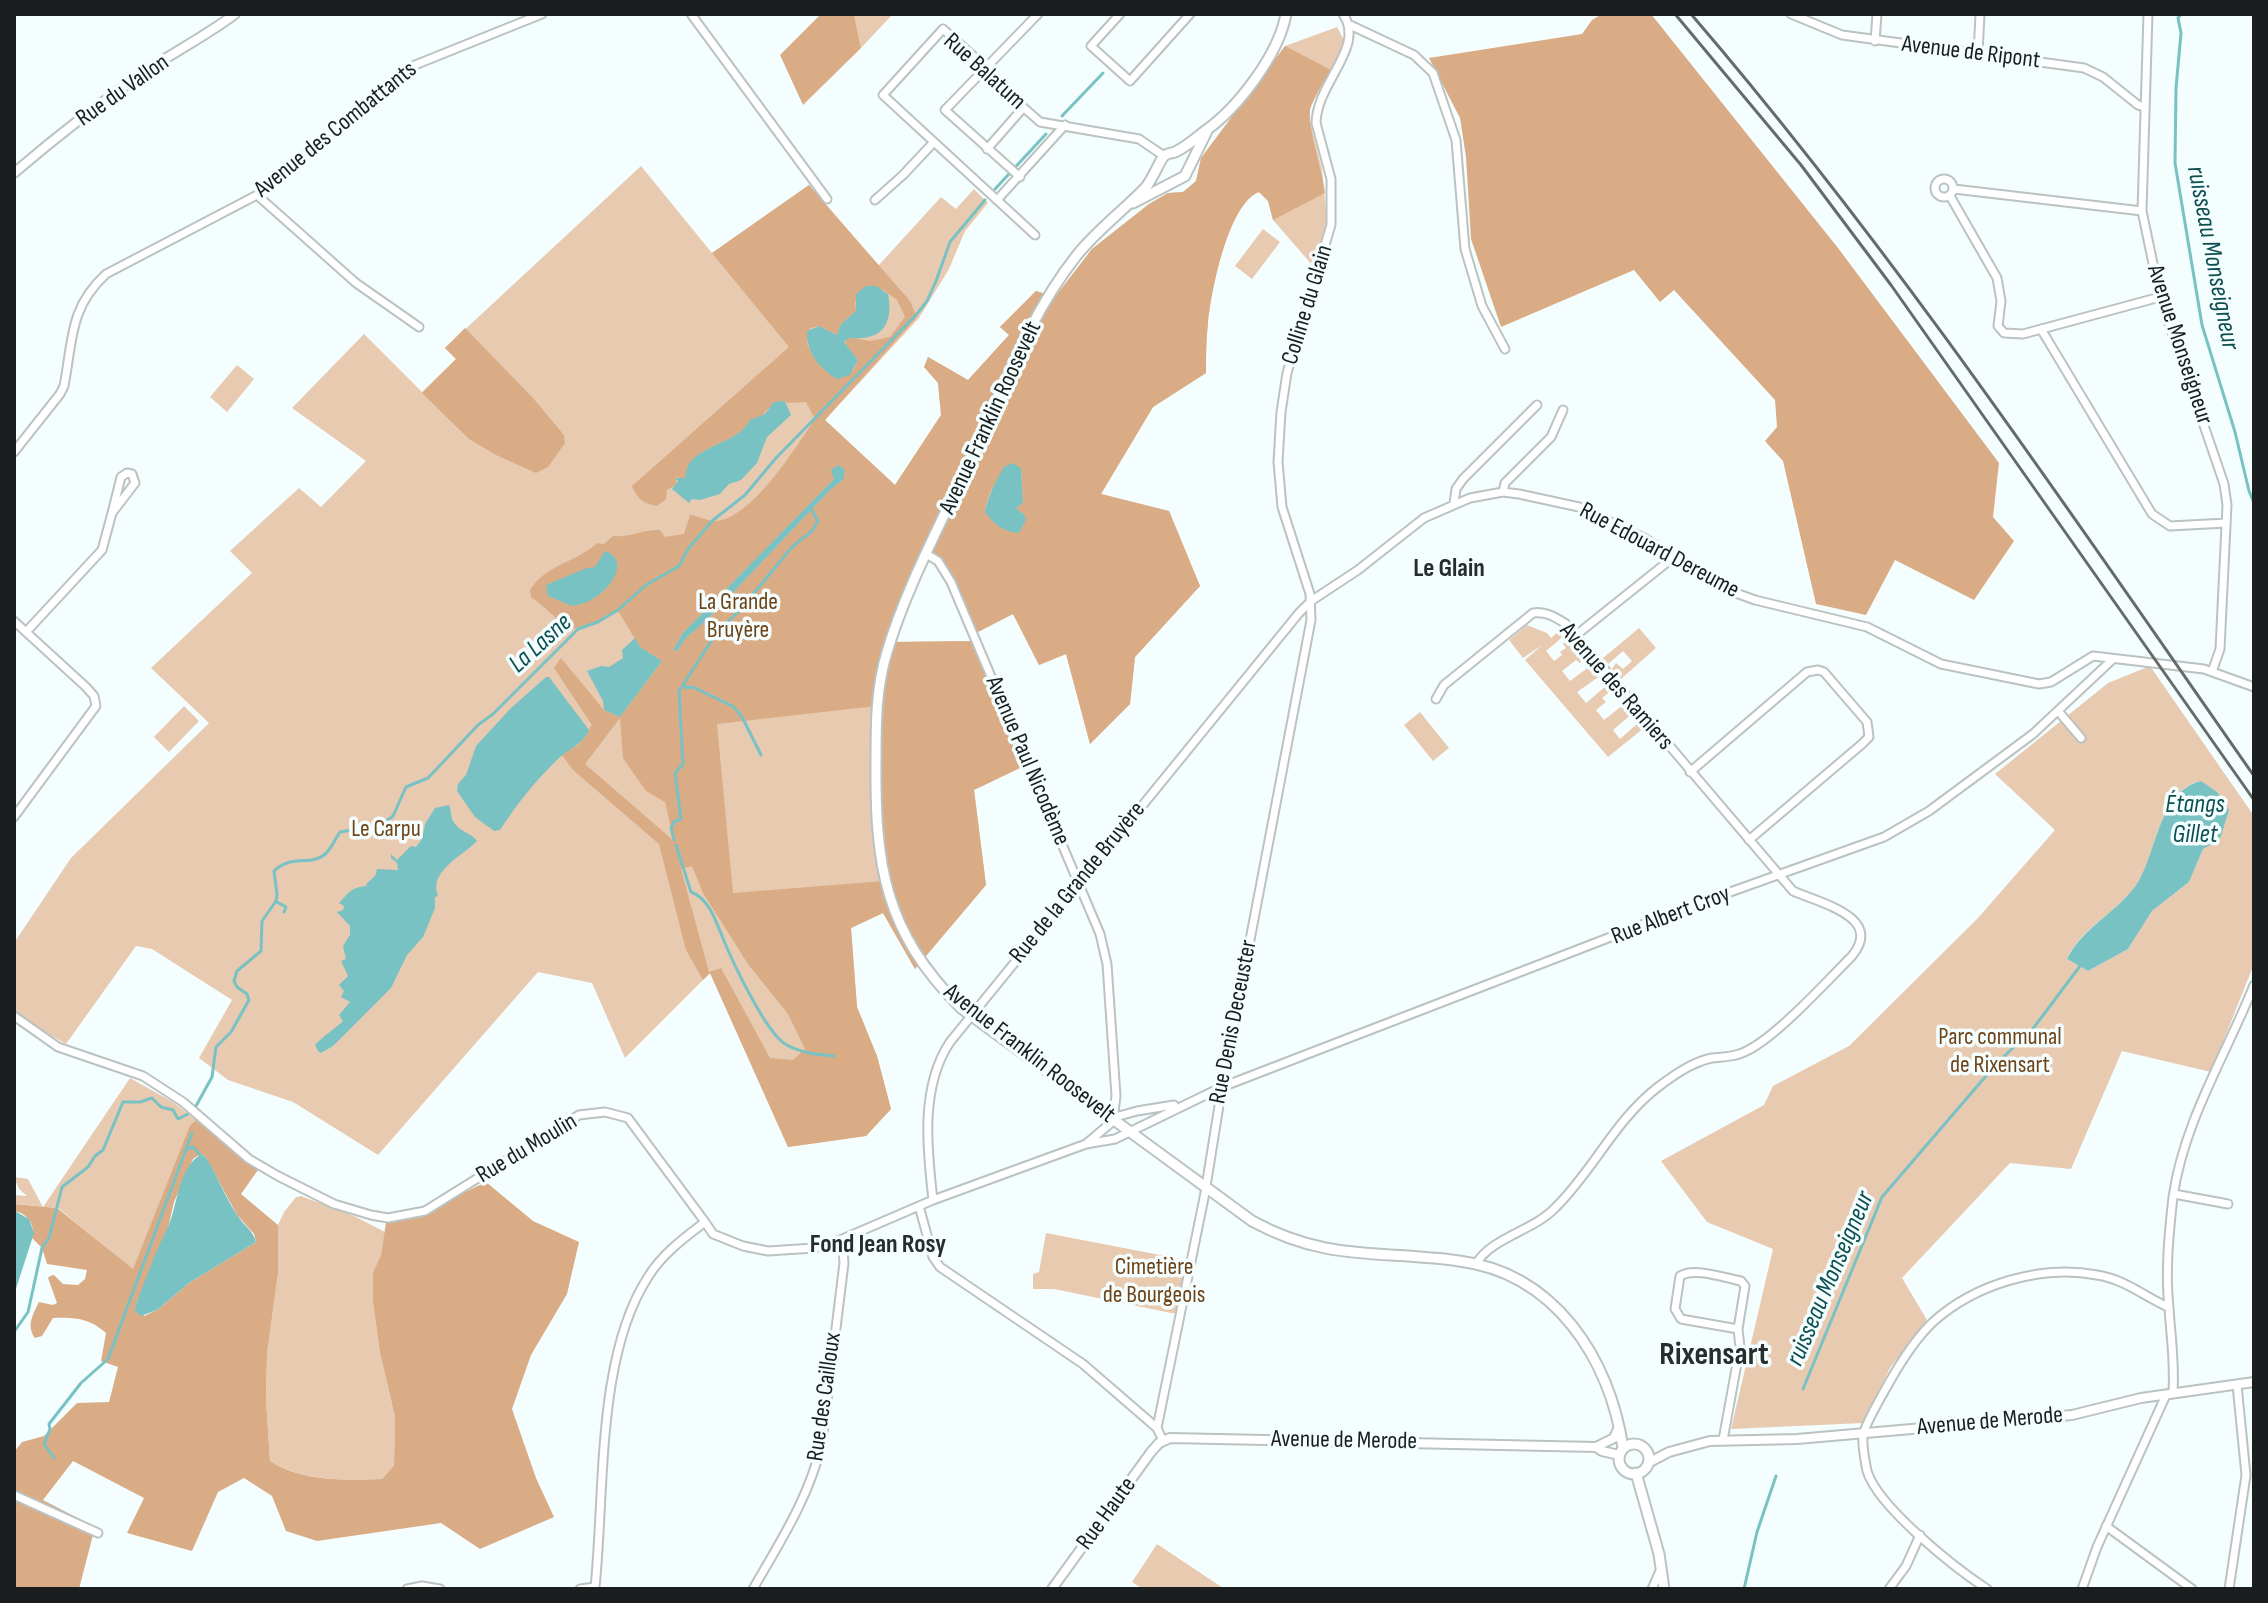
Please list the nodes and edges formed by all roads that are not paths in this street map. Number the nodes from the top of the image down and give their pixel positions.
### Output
1 (235, 14) edge
2 (542, 14) edge
3 (691, 14) edge
4 (1038, 14) edge
5 (1120, 14) edge
6 (1190, 14) edge
7 (1286, 14) edge
8 (1344, 14) edge
9 (1791, 14) edge
10 (1877, 14) edge
11 (1980, 14) edge
12 (2148, 14) edge
13 (1350, 25) junction
14 (1875, 41) junction
15 (1978, 54) junction
16 (988, 69) junction
17 (2144, 107) junction
18 (1023, 108) junction
19 (1065, 125) junction
20 (1209, 128) junction
21 (934, 142) junction
22 (987, 149) junction
23 (1169, 154) junction
24 (1189, 165) junction
25 (1160, 168) junction
26 (14, 173) edge
27 (1020, 177) junction
28 (1175, 181) junction
29 (257, 195) junction
30 (827, 199) dead end
31 (875, 200) dead end
32 (997, 200) junction
33 (1128, 205) junction
34 (2142, 211) junction
35 (1035, 235) dead end
36 (2160, 297) junction
37 (419, 327) dead end
38 (2041, 329) junction
39 (1505, 349) dead end
40 (1537, 405) dead end
41 (1563, 410) dead end
42 (14, 452) edge
43 (1503, 492) junction
44 (1454, 503) junction
45 (112, 513) junction
46 (2226, 523) junction
47 (928, 555) junction
48 (1675, 556) junction
49 (1311, 601) junction
50 (14, 621) edge
51 (26, 632) junction
52 (1575, 636) junction
53 (2113, 659) junction
54 (2212, 672) junction
55 (2254, 687) edge
56 (1436, 699) dead end
57 (2059, 712) junction
58 (2081, 738) dead end
59 (1690, 772) junction
60 (14, 817) edge
61 (1749, 840) junction
62 (1778, 875) junction
63 (1077, 884) junction
64 (2254, 985) edge
65 (971, 1015) junction
66 (14, 1016) edge
67 (1222, 1087) junction
68 (1188, 1103) junction
69 (1113, 1120) junction
70 (1129, 1131) junction
71 (1086, 1144) junction
72 (1205, 1188) junction
73 (2174, 1194) junction
74 (933, 1200) junction
75 (2228, 1204) dead end
76 (919, 1206) junction
77 (705, 1222) junction
78 (842, 1239) junction
79 (1476, 1264) junction
80 (2168, 1307) junction
81 (1738, 1329) junction
82 (2253, 1382) edge
83 (2237, 1385) junction
84 (2170, 1394) junction
85 (1620, 1424) junction
86 (1157, 1428) junction
87 (1863, 1433) junction
88 (1723, 1440) junction
89 (1163, 1441) junction
90 (1596, 1447) junction
91 (1621, 1451) junction
92 (1648, 1463) junction
93 (1636, 1473) junction
94 (14, 1495) edge
95 (2106, 1526) junction
96 (98, 1533) dead end
97 (1920, 1535) junction
98 (1661, 1569) junction
99 (595, 1588) edge
100 (407, 1589) edge
101 (440, 1589) edge
102 (580, 1589) edge
103 (753, 1589) edge
104 (1052, 1589) edge
105 (1652, 1589) edge
106 (1664, 1589) edge
107 (1889, 1589) edge
108 (1987, 1589) edge
109 (2082, 1589) edge
110 (2192, 1589) edge
111 (2229, 1589) edge

1 - 26 street, Rue du Vallon
2 - 29 street, Avenue des Combattants
3 - 30 street
4 - 16 street
5 - 6 street
7 - 20 main road
8 - 13 street
9 - 14 street, Avenue de Ripont
10 - 14 street
11 - 15 street
12 - 17 street, Avenue Monseigneur
13 - 39 street
13 - 49 street, Colline du Glain
14 - 15 street, Avenue de Ripont
15 - 17 street, Avenue de Ripont
16 - 18 street, Rue Balatum
16 - 21 street, Rue Balatum
16 - 22 street
17 - 34 street, Avenue Monseigneur
18 - 19 street, Rue Balatum
18 - 22 street
19 - 23 street, Rue Balatum
19 - 27 street
20 - 23 main road
20 - 24 main road
21 - 31 street
21 - 32 street, Rue Balatum
22 - 27 street
23 - 24 main road
23 - 25 main road
24 - 28 main road
25 - 28 main road
25 - 33 main road, Avenue Franklin Roosevelt
27 - 32 street
28 - 33 main road, Avenue Franklin Roosevelt
29 - 37 street
29 - 42 street, Avenue des Combattants
32 - 35 street, Rue Balatum
33 - 47 main road, Avenue Franklin Roosevelt
34 - 36 street, Avenue Monseigneur
34 - 38 street
36 - 38 street
36 - 46 street, Avenue Monseigneur
38 - 46 street
40 - 44 street
41 - 43 street
43 - 44 street, Rue Edouard Dereume
43 - 48 street, Rue Edouard Dereume
44 - 49 street, Rue Edouard Dereume
45 - 45 street
45 - 51 street
46 - 54 street, Avenue Monseigneur
47 - 63 street, Avenue Paul Nicodème
47 - 65 main road, Avenue Franklin Roosevelt
48 - 52 street
48 - 53 street, Rue Edouard Dereume
49 - 63 street, Rue de la Grande Bruyère
49 - 67 street, Rue Denis Deceuster
50 - 51 street
51 - 60 street
52 - 56 street, Avenue des Ramiers
52 - 59 street, Avenue des Ramiers
53 - 54 street, Rue Edouard Dereume
53 - 57 street, Rue Albert Croy
54 - 55 street, Rue Edouard Dereume
57 - 58 street
57 - 62 street, Rue Albert Croy
59 - 61 street, Avenue des Ramiers
59 - 61 street
61 - 62 street, Avenue des Ramiers
62 - 67 street, Rue Albert Croy
62 - 79 street, Avenue des Ramiers
63 - 65 street, Rue de la Grande Bruyère
63 - 69 street, Avenue Paul Nicodème
64 - 73 street
65 - 69 main road, Avenue Franklin Roosevelt
65 - 74 street, Rue de la Grande Bruyère
66 - 77 street, Rue du Moulin
67 - 68 street, Rue Albert Croy
67 - 72 street, Rue Denis Deceuster
68 - 69 street, Rue Albert Croy
68 - 70 street, Rue Albert Croy
69 - 70 main road, Avenue Franklin Roosevelt
69 - 71 street
70 - 71 street, Rue Albert Croy
70 - 72 main road, Avenue Franklin Roosevelt
71 - 74 street, Rue Albert Croy
72 - 79 main road, Avenue Franklin Roosevelt
72 - 86 street, Rue Denis Deceuster
73 - 75 street
73 - 80 street
74 - 76 street, Rue Albert Croy
76 - 78 street, Rue du Moulin
76 - 86 street
77 - 78 street, Rue du Moulin
77 - 99 street
78 - 103 street, Rue des Cailloux
79 - 85 main road, Avenue Franklin Roosevelt
80 - 84 street
80 - 87 street
81 - 81 street
81 - 88 street
82 - 83 street, Avenue de Merode
83 - 84 street, Avenue de Merode
83 - 111 street
84 - 87 street, Avenue de Merode
84 - 95 street
85 - 90 street
85 - 91 main road, Avenue Franklin Roosevelt
86 - 89 street
87 - 88 street, Avenue de Merode
87 - 97 street
88 - 92 street, Avenue de Merode
89 - 90 street, Avenue de Merode
89 - 104 street, Rue Haute
90 - 91 street, Avenue de Merode
91 - 92 main road
91 - 93 main road
92 - 93 main road
93 - 98 main road
94 - 96 street
95 - 109 street
95 - 110 street
97 - 107 street
97 - 108 street
98 - 105 street
98 - 106 main road
99 - 102 street
100 - 101 street

